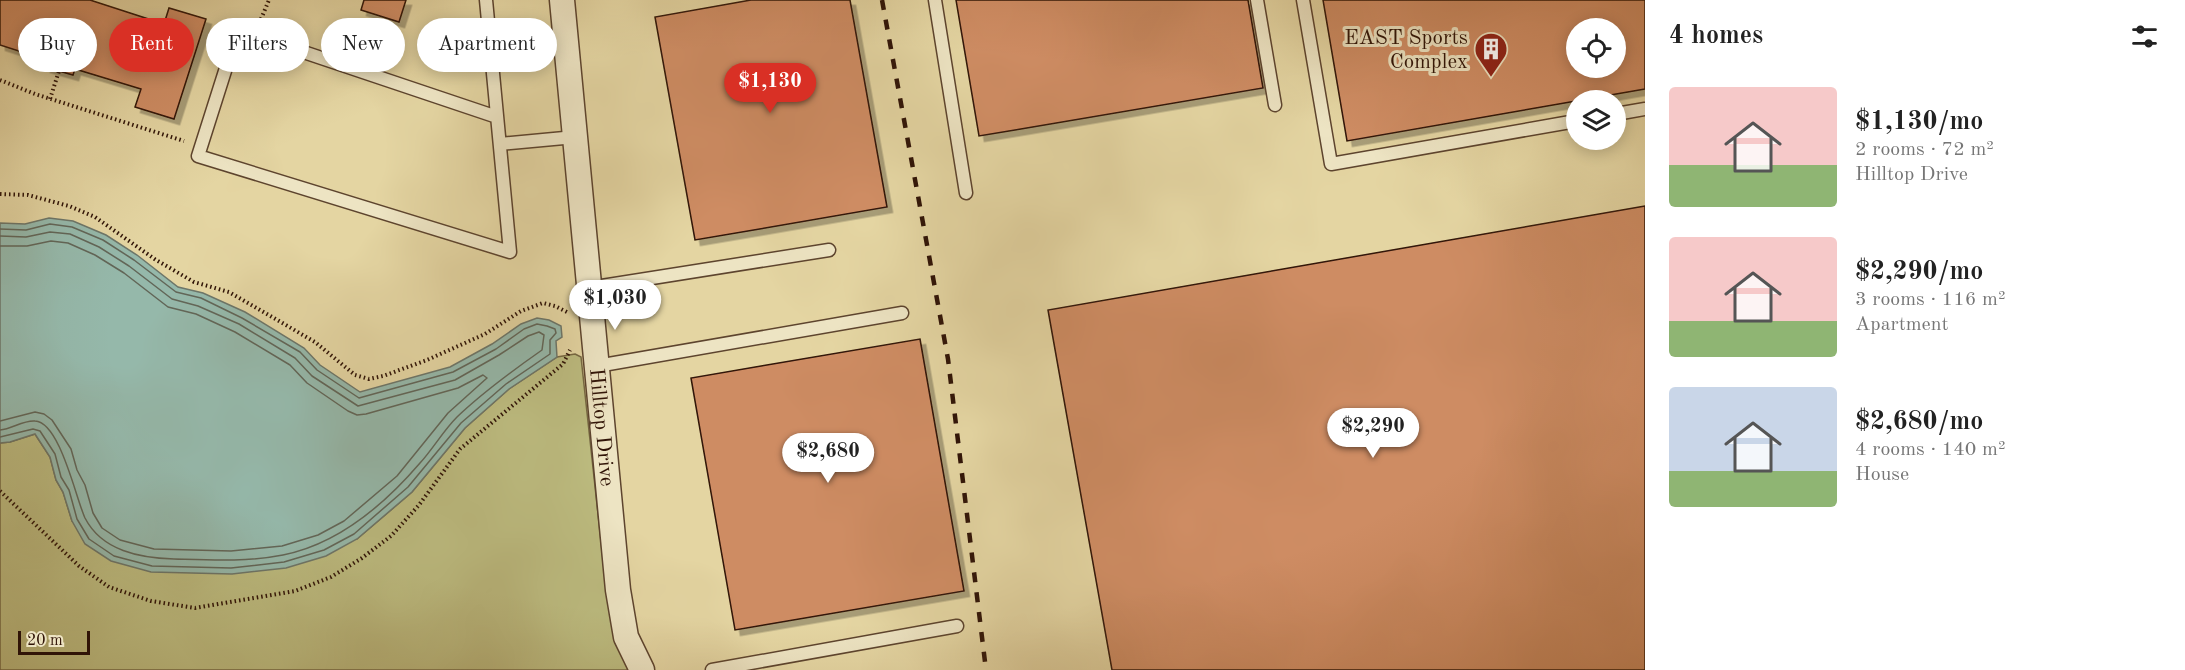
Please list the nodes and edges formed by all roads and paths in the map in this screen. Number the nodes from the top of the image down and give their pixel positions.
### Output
1 (486, 0) edge
2 (562, 0) edge
3 (935, 0) edge
4 (1257, 0) edge
5 (1303, 0) edge
6 (59, 72) edge
7 (0, 80) edge
8 (50, 99) junction
9 (1275, 105) dead end
10 (1645, 109) edge
11 (1626, 112) edge
12 (497, 117) junction
13 (1566, 123) edge
14 (575, 137) junction
15 (500, 144) junction
16 (201, 147) junction
17 (966, 193) dead end
18 (0, 194) edge
19 (829, 250) dead end
20 (589, 288) junction
21 (902, 314) dead end
22 (570, 322) dead end
23 (570, 346) dead end
24 (597, 366) junction
25 (0, 491) edge
26 (957, 626) dead end
27 (642, 670) edge
28 (712, 670) edge

1 - 12 lane
2 - 14 street, Hilltop Drive
3 - 17 lane
4 - 9 lane
5 - 13 lane
6 - 8 path
7 - 8 path
8 - 16 path
10 - 11 lane
12 - 15 lane
12 - 16 lane
14 - 15 lane
14 - 20 street, Hilltop Drive
15 - 16 lane
18 - 22 path
19 - 20 lane
20 - 24 street, Hilltop Drive
21 - 24 lane
23 - 25 path
24 - 27 street, Hilltop Drive
26 - 28 lane

